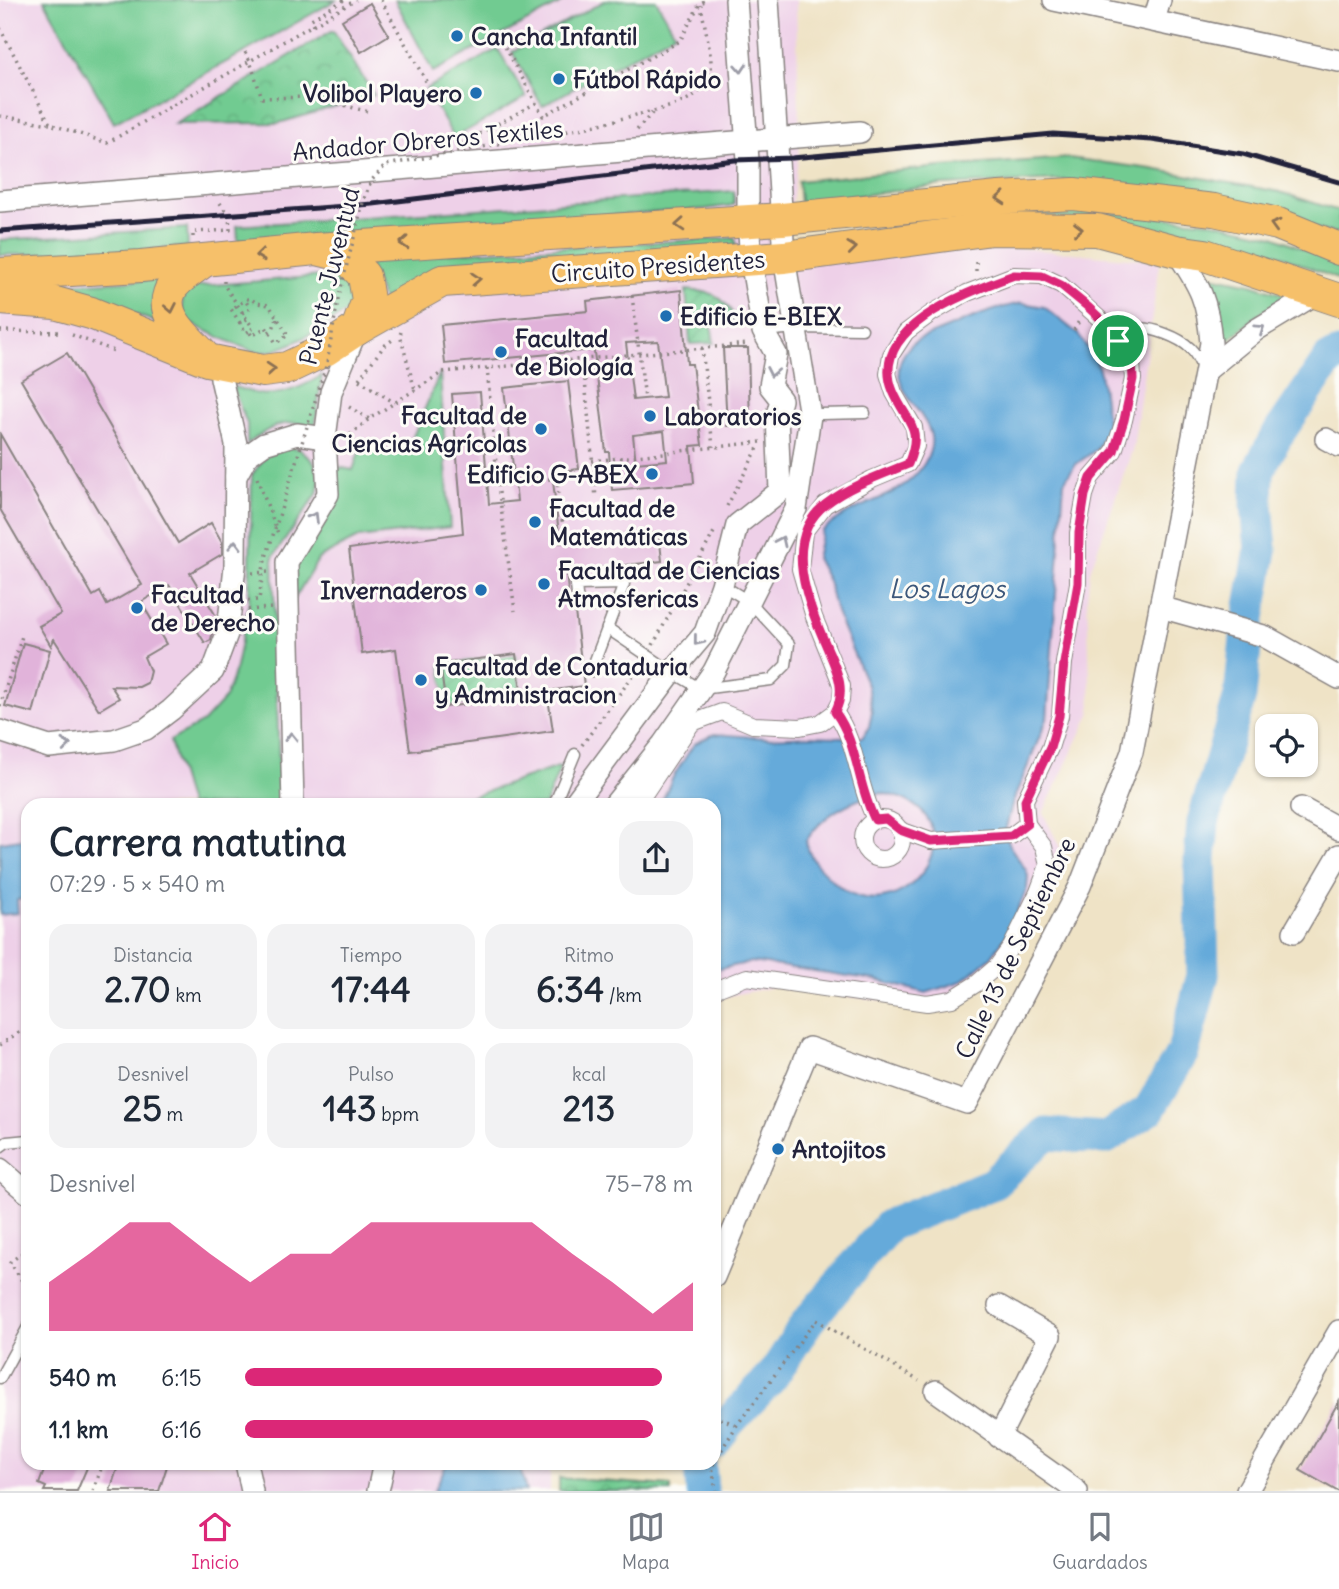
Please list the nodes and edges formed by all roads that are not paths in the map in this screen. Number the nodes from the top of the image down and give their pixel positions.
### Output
1 (1054, 0) edge
2 (777, 1) edge
3 (737, 4) edge
4 (1157, 10) edge
5 (1339, 61) edge
6 (860, 132) dead end
7 (776, 138) junction
8 (747, 141) junction
9 (0, 201) edge
10 (782, 219) junction
11 (748, 221) junction
12 (1339, 248) edge
13 (316, 249) junction
14 (1176, 251) junction
15 (199, 253) junction
16 (784, 257) junction
17 (751, 260) junction
18 (0, 263) edge
19 (105, 268) junction
20 (0, 274) edge
21 (43, 286) junction
22 (1328, 297) edge
23 (0, 299) edge
24 (91, 313) junction
25 (0, 314) edge
26 (796, 328) junction
27 (357, 329) junction
28 (862, 329) dead end
29 (760, 337) junction
30 (1118, 341) junction
31 (218, 362) junction
32 (1206, 373) junction
33 (865, 413) dead end
34 (778, 415) junction
35 (810, 416) junction
36 (332, 444) junction
37 (236, 476) junction
38 (722, 585) junction
39 (750, 602) junction
40 (616, 606) dead end
41 (1160, 607) junction
42 (607, 628) junction
43 (591, 671) dead end
44 (671, 672) junction
45 (1339, 678) edge
46 (701, 689) junction
47 (835, 712) junction
48 (0, 731) edge
49 (575, 754) road end
50 (293, 798) edge
51 (557, 798) edge
52 (578, 798) edge
53 (620, 798) edge
54 (642, 798) edge
55 (1301, 808) dead end
56 (875, 820) junction
57 (1027, 824) junction
58 (1339, 829) edge
59 (900, 830) junction
60 (1339, 855) edge
61 (1294, 932) dead end
62 (721, 987) edge
63 (21, 1141) edge
64 (0, 1147) edge
65 (0, 1169) edge
66 (21, 1188) edge
67 (0, 1193) edge
68 (21, 1194) edge
69 (721, 1260) edge
70 (999, 1306) dead end
71 (1339, 1331) edge
72 (21, 1340) edge
73 (0, 1378) edge
74 (936, 1391) road end
75 (999, 1437) junction
76 (248, 1470) edge
77 (382, 1470) edge
78 (252, 1491) edge
79 (378, 1491) edge
80 (1077, 1491) edge
81 (1247, 1491) edge

1 - 4 street
2 - 3 street
2 - 7 street
3 -> 8 street
4 - 5 street
6 - 7 street, Andador Obreros Textiles
7 - 8 street, Andador Obreros Textiles
7 - 10 street
8 - 9 street, Andador Obreros Textiles
8 - 11 street
10 - 11 main road, Circuito Presidentes
12 -> 10 main road, Circuito Presidentes
10 - 16 street
11 -> 13 main road, Circuito Presidentes
11 - 17 street
13 -> 15 main road, Circuito Presidentes
13 - 27 main road
16 -> 14 main road, Circuito Presidentes
14 - 22 main road, Circuito Presidentes
14 - 32 street, Calle 13 de Septiembre
15 - 19 main road, Circuito Presidentes
15 -> 31 main road
16 - 17 main road, Circuito Presidentes
16 - 26 street
27 -> 17 main road, Circuito Presidentes
17 - 29 street
18 - 19 main road
19 - 21 main road, Circuito Presidentes
20 - 21 main road, Circuito Presidentes
21 - 23 main road, Circuito Presidentes
21 - 24 main road, Circuito Presidentes
32 -> 22 street
24 - 25 main road
24 - 31 main road, Circuito Presidentes
26 - 28 lane
26 - 29 lane
26 - 35 street
31 -> 27 main road, Circuito Presidentes
27 - 36 street
29 -> 34 street
30 - 32 lane
30 - 47 street
30 - 57 street
31 - 37 street
32 - 41 street, Calle 13 de Septiembre
33 - 35 lane
34 - 35 lane
34 - 38 street
39 -> 35 street
36 - 37 street
50 -> 36 street
48 -> 37 street
38 - 39 lane
38 -> 44 street
39 - 46 street
39 - 46 lane
40 - 42 lane
41 - 45 street
41 - 69 street, Calle 13 de Septiembre
42 - 43 lane
42 - 44 lane
44 - 46 lane
44 - 52 street
46 - 53 street
47 - 54 street
47 - 56 street
49 - 51 lane
55 - 58 street
56 - 59 street
56 - 59 street
57 - 59 street
57 - 62 street
60 - 61 street
63 - 64 lane
65 - 66 street
67 - 68 street
70 - 75 street
71 - 81 street
72 - 73 lane
74 - 75 street
75 - 80 street
76 - 78 street
77 - 79 street

